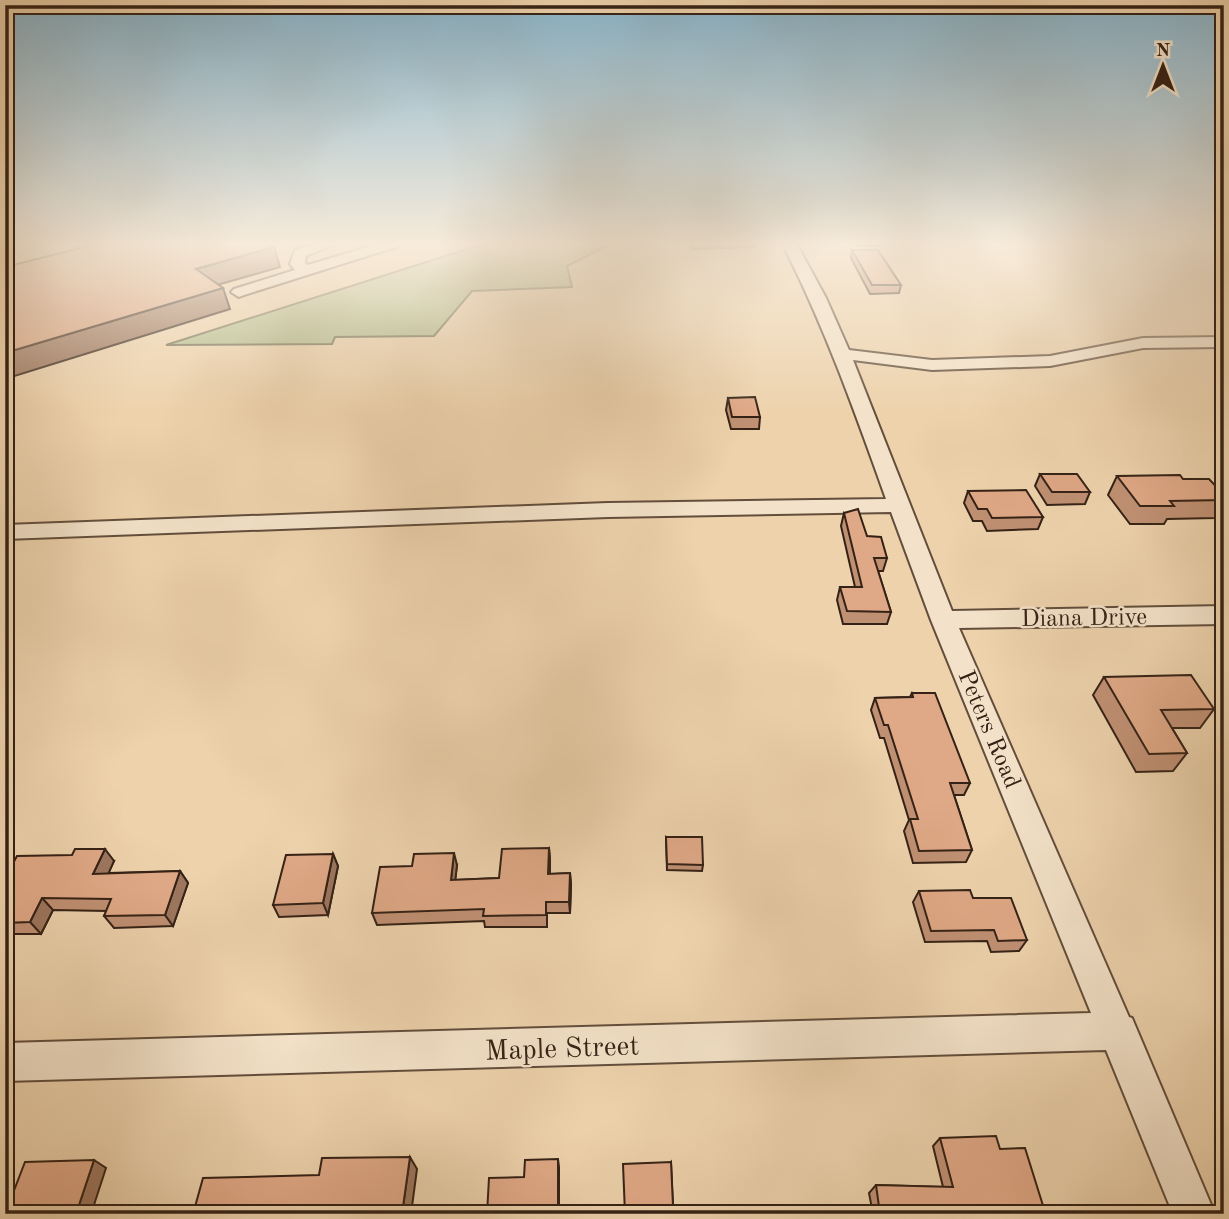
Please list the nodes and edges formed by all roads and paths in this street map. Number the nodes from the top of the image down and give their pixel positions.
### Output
1 (819, 300) edge
2 (1224, 342) edge
3 (842, 354) junction
4 (901, 505) junction
5 (5, 532) edge
6 (1224, 615) edge
7 (943, 620) junction
8 (1119, 1031) junction
9 (5, 1062) edge
10 (1194, 1214) edge

1 - 3 street, Peters Road
2 - 3 street
3 - 4 street, Peters Road
4 - 5 street
4 - 7 street, Peters Road
6 - 7 street, Diana Drive
7 - 8 street, Peters Road
8 - 9 street, Maple Street
8 - 10 street, Peters Road

